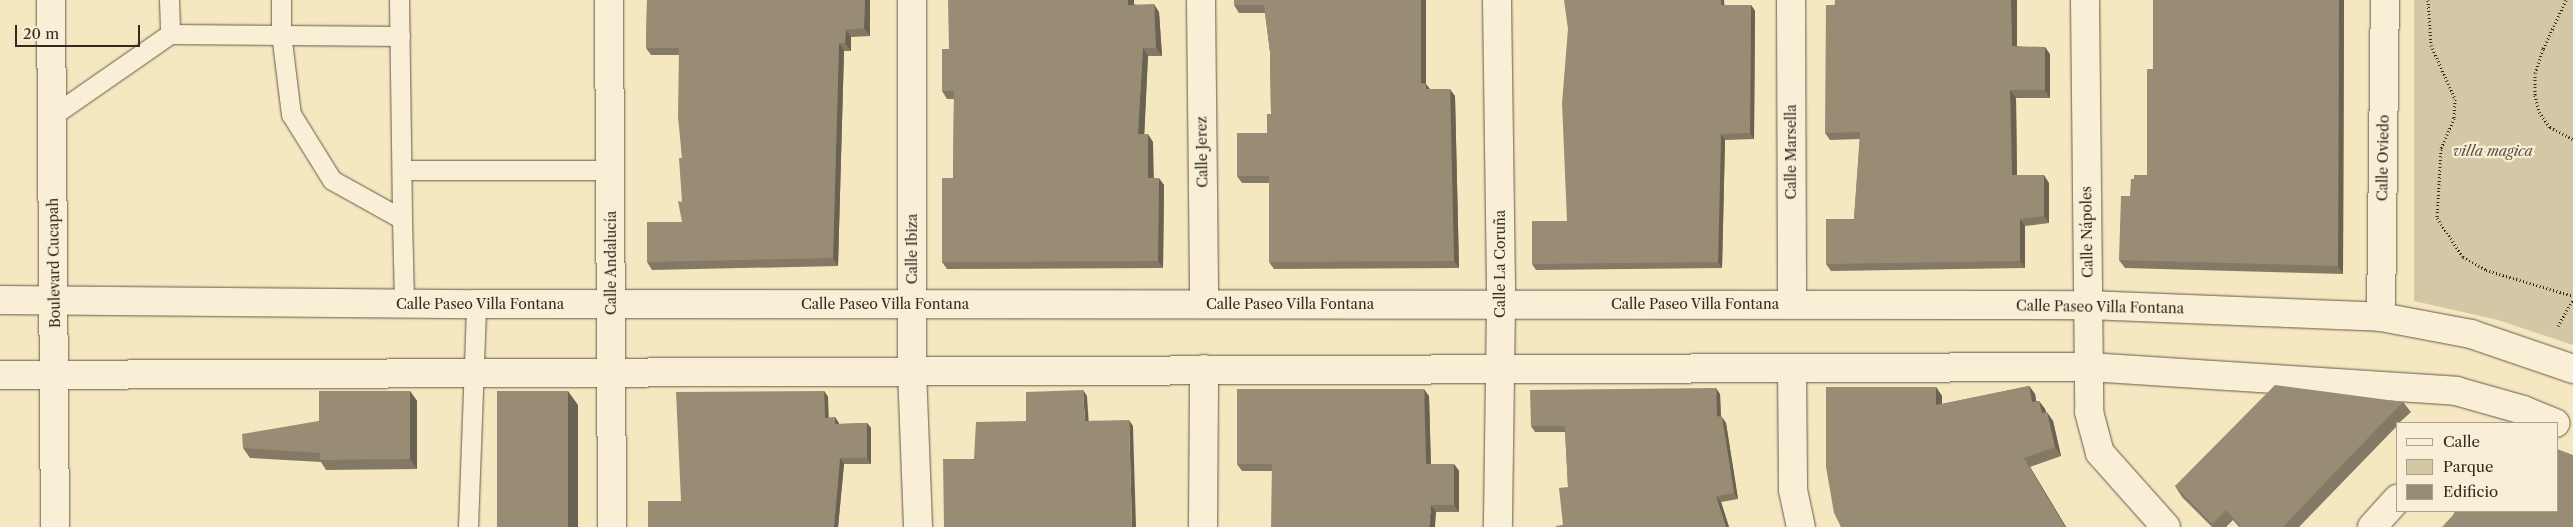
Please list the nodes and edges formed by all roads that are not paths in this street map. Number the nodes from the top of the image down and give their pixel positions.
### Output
1 (51, 0) edge
2 (169, 0) edge
3 (281, 0) edge
4 (399, 0) edge
5 (609, 0) edge
6 (912, 0) edge
7 (1201, 0) edge
8 (1498, 0) edge
9 (1791, 0) edge
10 (2084, 0) edge
11 (2385, 0) edge
12 (281, 33) junction
13 (170, 34) junction
14 (400, 36) junction
15 (52, 116) junction
16 (402, 170) junction
17 (611, 170) junction
18 (402, 219) junction
19 (0, 300) edge
20 (55, 300) junction
21 (404, 304) junction
22 (476, 304) junction
23 (611, 304) junction
24 (912, 304) junction
25 (1204, 304) junction
26 (1500, 304) junction
27 (1792, 304) junction
28 (2088, 305) junction
29 (2381, 317) junction
30 (2088, 367) junction
31 (1499, 368) junction
32 (1792, 368) junction
33 (1204, 369) junction
34 (2573, 369) edge
35 (912, 370) junction
36 (611, 371) junction
37 (476, 374) junction
38 (0, 375) edge
39 (56, 376) junction
40 (2551, 422) edge
41 (2558, 425) edge
42 (2573, 431) edge
43 (2396, 499) edge
44 (55, 527) edge
45 (468, 527) edge
46 (612, 527) edge
47 (918, 527) edge
48 (1203, 527) edge
49 (1498, 527) edge
50 (1801, 527) edge
51 (2166, 527) edge
52 (2372, 527) edge

1 - 15 street, Boulevard Cucapah
2 - 13 lane
3 - 12 lane
4 - 14 lane
5 - 17 street, Calle Andalucía
6 - 24 street, Calle Ibiza
7 - 25 street, Calle Jerez
8 - 26 street, Calle La Coruña
9 - 27 street, Calle Marsella
10 - 28 street, Calle Nápoles
11 - 29 street, Calle Oviedo
12 - 13 lane
12 - 14 lane
12 - 18 lane
13 - 15 lane
14 - 16 lane
15 - 20 street, Boulevard Cucapah
16 - 17 lane
16 - 18 lane
17 - 23 street, Calle Andalucía
18 - 21 lane
19 - 20 street, Calle Paseo Villa Fontana
20 - 21 street, Calle Paseo Villa Fontana
20 - 39 street, Boulevard Cucapah
21 - 22 street, Calle Paseo Villa Fontana
22 - 23 street, Calle Paseo Villa Fontana
22 - 37 lane
23 - 24 street, Calle Paseo Villa Fontana
23 - 36 street, Calle Andalucía
24 - 25 street, Calle Paseo Villa Fontana
24 - 35 street, Calle Ibiza
25 - 26 street, Calle Paseo Villa Fontana
26 - 27 street, Calle Paseo Villa Fontana
26 - 31 street, Calle La Coruña
27 - 28 street, Calle Paseo Villa Fontana
28 - 29 street, Calle Paseo Villa Fontana
28 - 30 street, Calle Nápoles
29 - 34 street, Calle Paseo Villa Fontana
30 - 32 street
30 - 40 street
30 - 51 street, Calle Nápoles
31 - 32 street
31 - 33 street
31 - 49 street, Calle La Coruña
32 - 50 street
33 - 35 street
33 - 48 street
35 - 36 street
35 - 47 street, Calle Ibiza
36 - 37 street
36 - 46 street, Calle Andalucía
37 - 39 street
37 - 45 lane
38 - 39 street
39 - 44 street, Boulevard Cucapah
41 - 42 street
43 - 52 street

